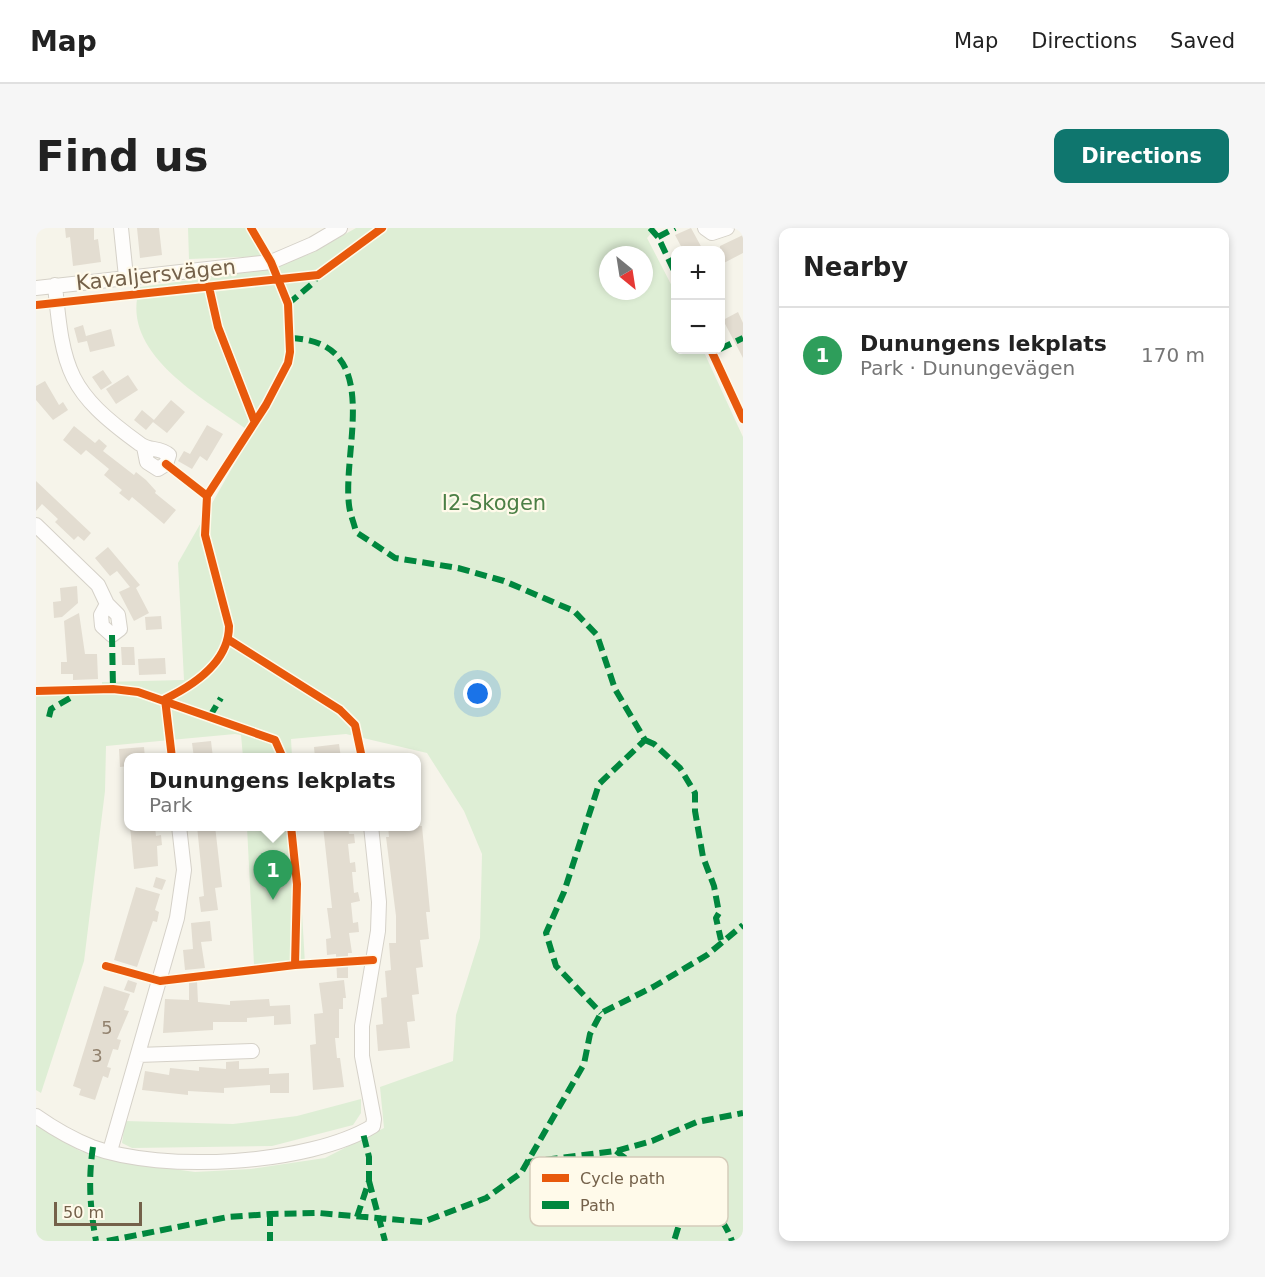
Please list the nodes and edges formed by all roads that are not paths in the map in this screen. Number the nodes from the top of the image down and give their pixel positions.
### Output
1 (121, 228) edge
2 (340, 228) edge
3 (705, 228) edge
4 (727, 228) edge
5 (126, 277) junction
6 (55, 285) junction
7 (36, 288) edge
8 (144, 447) dead end
9 (36, 525) edge
10 (107, 604) dead end
11 (180, 831) edge
12 (371, 831) edge
13 (252, 1051) dead end
14 (138, 1055) junction
15 (36, 1116) edge
16 (110, 1151) junction

1 - 5 street
2 - 5 street, Kavaljersvägen
3 - 4 street
5 - 6 street, Kavaljersvägen
6 - 7 street, Kavaljersvägen
6 - 8 street
9 - 10 street
11 - 14 street
12 - 16 street
13 - 14 street
14 - 16 street
15 - 16 street

